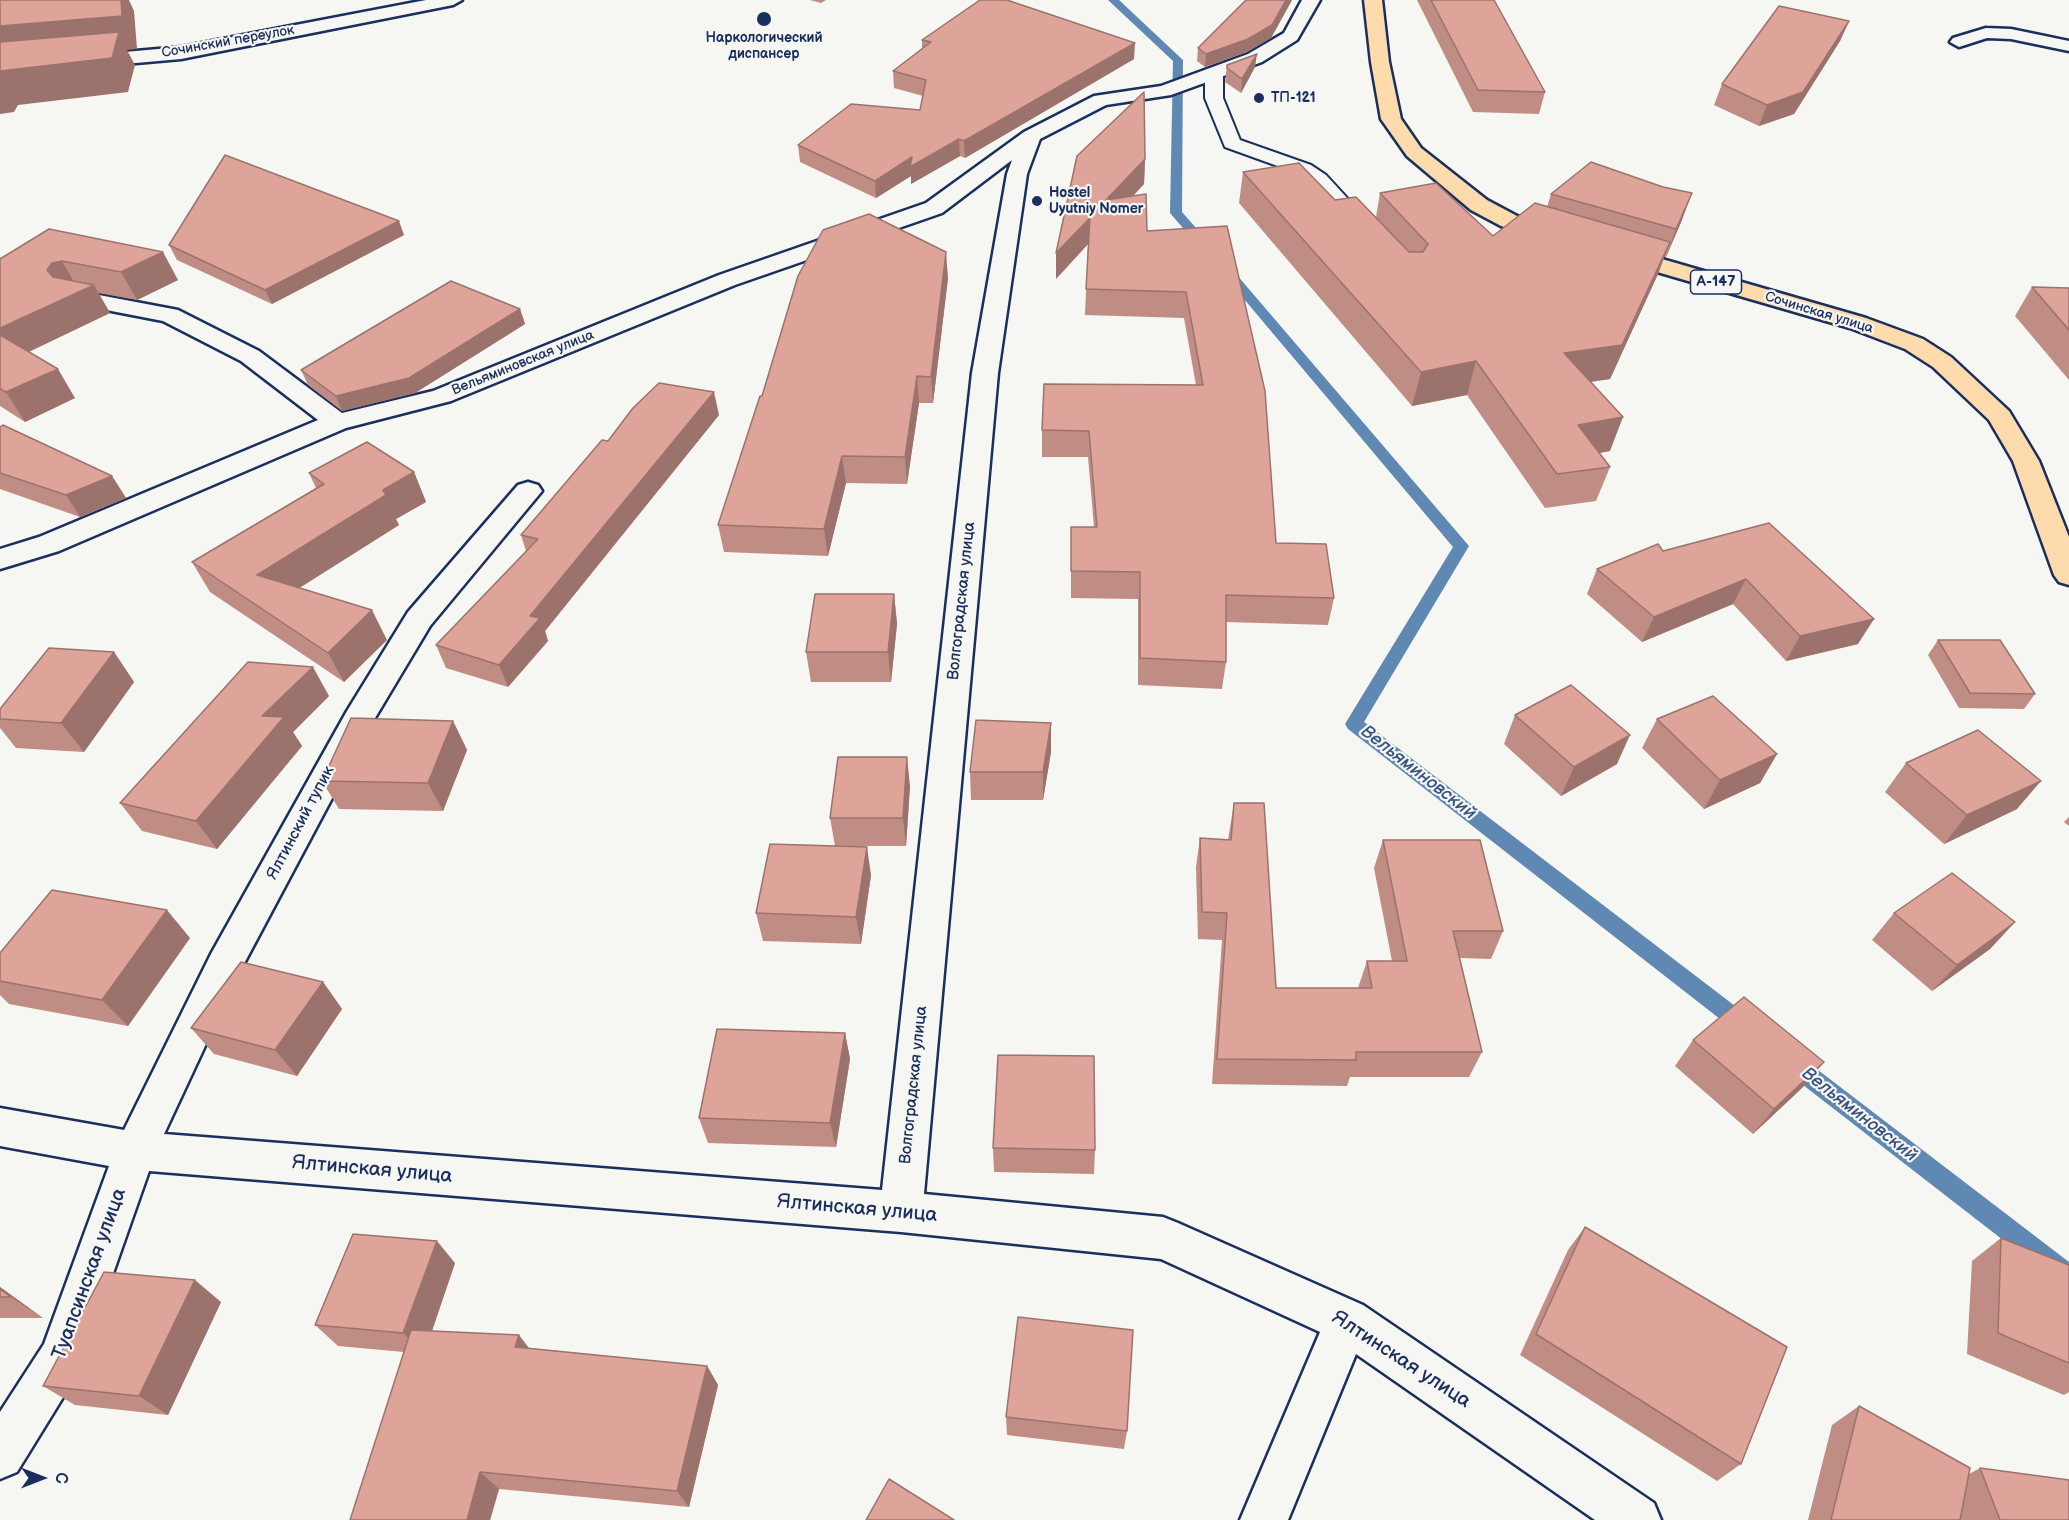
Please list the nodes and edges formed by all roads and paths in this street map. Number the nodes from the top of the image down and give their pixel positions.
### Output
1 (453, 0) edge
2 (1311, 0) edge
3 (1373, 0) edge
4 (1959, 42) dead end
5 (2069, 46) edge
6 (0, 69) edge
7 (1208, 74) junction
8 (1031, 136) junction
9 (1379, 244) edge
10 (78, 298) edge
11 (337, 422) junction
12 (528, 491) dead end
13 (0, 559) edge
14 (2069, 575) edge
15 (0, 1127) edge
16 (135, 1151) junction
17 (901, 1212) junction
18 (1347, 1321) junction
19 (0, 1455) edge
20 (1264, 1520) edge
21 (1637, 1520) edge

1 - 6 street, Сочинский переулок
2 - 7 street
3 - 14 highway, Сочинская улица / А-147
4 - 5 street
7 - 8 street
7 - 9 lane
8 - 11 street, Вельяминовская улица
8 - 17 street, Волгоградская улица
10 - 11 street
11 - 13 street, Вельяминовская улица
12 - 16 street, Ялтинский тупик
15 - 16 street, Ялтинская улица
16 - 17 street, Ялтинская улица
16 - 19 street, Туапсинская улица
17 - 18 street, Ялтинская улица
18 - 20 street
18 - 21 street, Ялтинская улица

